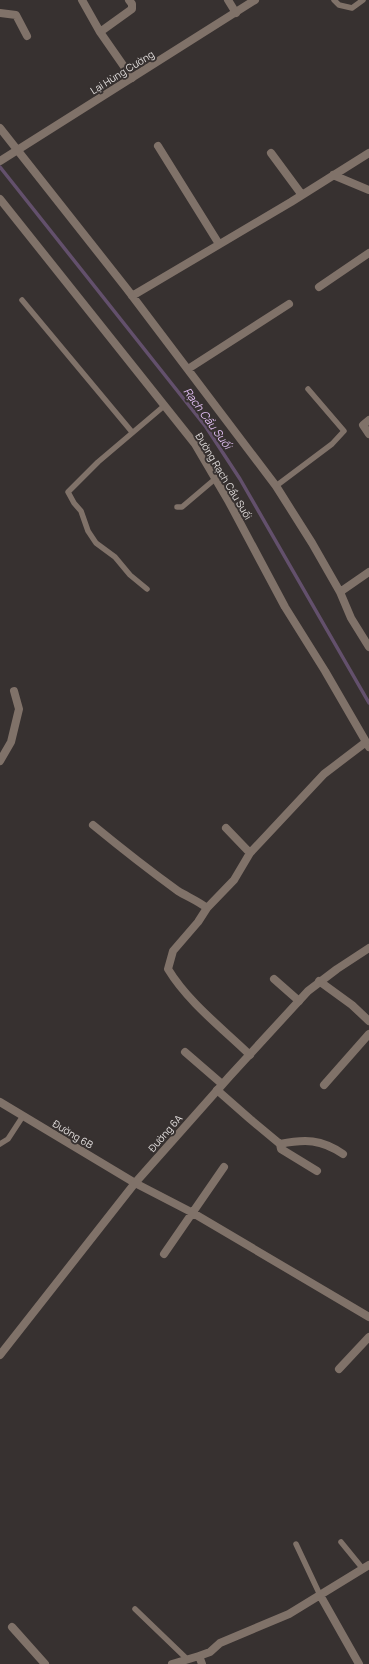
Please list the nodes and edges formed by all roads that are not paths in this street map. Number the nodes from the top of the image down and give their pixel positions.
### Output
1 (82, 0) edge
2 (129, 0) edge
3 (228, 0) edge
4 (255, 0) edge
5 (334, 0) edge
6 (363, 0) edge
7 (236, 12) junction
8 (0, 13) edge
9 (100, 32) junction
10 (27, 36) dead end
11 (132, 78) junction
12 (0, 128) edge
13 (158, 146) dead end
14 (15, 152) junction
15 (271, 153) dead end
16 (369, 153) edge
17 (0, 161) edge
18 (333, 176) junction
19 (369, 190) edge
20 (302, 195) junction
21 (0, 199) edge
22 (219, 244) junction
23 (369, 253) edge
24 (319, 287) dead end
25 (132, 296) junction
26 (22, 300) dead end
27 (289, 304) dead end
28 (188, 369) junction
29 (308, 389) dead end
30 (164, 406) junction
31 (369, 420) edge
32 (132, 432) junction
33 (369, 434) edge
34 (215, 479) junction
35 (276, 486) junction
36 (177, 508) dead end
37 (369, 572) edge
38 (147, 589) dead end
39 (340, 592) junction
40 (369, 647) edge
41 (14, 691) dead end
42 (367, 744) edge
43 (0, 761) edge
44 (93, 825) dead end
45 (226, 828) dead end
46 (250, 853) junction
47 (207, 908) junction
48 (369, 948) edge
49 (274, 979) dead end
50 (320, 981) junction
51 (299, 1001) junction
52 (369, 1021) edge
53 (369, 1034) edge
54 (185, 1052) dead end
55 (250, 1055) junction
56 (324, 1085) dead end
57 (220, 1087) junction
58 (0, 1102) edge
59 (23, 1116) junction
60 (0, 1144) edge
61 (280, 1144) junction
62 (344, 1154) dead end
63 (224, 1167) dead end
64 (317, 1171) dead end
65 (135, 1183) junction
66 (193, 1213) junction
67 (164, 1254) dead end
68 (369, 1317) edge
69 (369, 1337) edge
70 (0, 1355) edge
71 (339, 1369) dead end
72 (341, 1542) dead end
73 (296, 1544) dead end
74 (366, 1567) edge
75 (320, 1595) junction
76 (135, 1609) dead end
77 (12, 1628) dead end
78 (199, 1656) junction
79 (187, 1659) junction
80 (44, 1664) edge
81 (172, 1664) edge
82 (202, 1664) edge
83 (358, 1664) edge

1 - 9 street
2 - 9 street
3 - 7 street
4 - 7 street, Lại Hùng Cường
5 - 6 lane
7 - 11 street, Lại Hùng Cường
8 - 10 street
9 - 11 street
11 - 14 street, Lại Hùng Cường
12 - 14 street
13 - 22 street
14 - 17 street, Lại Hùng Cường
14 - 25 street
15 - 20 street
16 - 18 street
18 - 19 street
18 - 20 street
20 - 22 street
21 - 30 street, Đường Rạch Cầu Suối
22 - 25 street
23 - 24 street
25 - 28 street
26 - 32 lane
27 - 28 street
28 - 35 street
29 - 35 lane
30 - 32 lane
30 - 34 street, Đường Rạch Cầu Suối
31 - 33 street
32 - 38 lane
34 - 36 lane
34 - 42 street, Đường Rạch Cầu Suối
35 - 39 street
37 - 39 street
39 - 40 street
41 - 43 street
42 - 46 street
44 - 47 street
45 - 46 street
46 - 47 street
47 - 55 street
48 - 50 street, Đường 6A
49 - 51 street
50 - 51 street, Đường 6A
50 - 52 street
51 - 55 street, Đường 6A
53 - 56 street
54 - 57 street
55 - 57 street, Đường 6A
57 - 61 street
57 - 65 street, Đường 6A
58 - 59 street, Đường 6B
59 - 60 lane
59 - 65 street, Đường 6B
61 - 62 street
61 - 64 street
63 - 66 street
65 - 66 street, Đường 6B
65 - 70 street, Đường 6A
66 - 67 street
66 - 68 street, Đường 6B
69 - 71 street
72 - 74 lane
73 - 75 lane
74 - 75 street
75 - 78 street
75 - 83 street
76 - 79 lane
77 - 80 street
78 - 79 street
78 - 82 street
79 - 81 street

